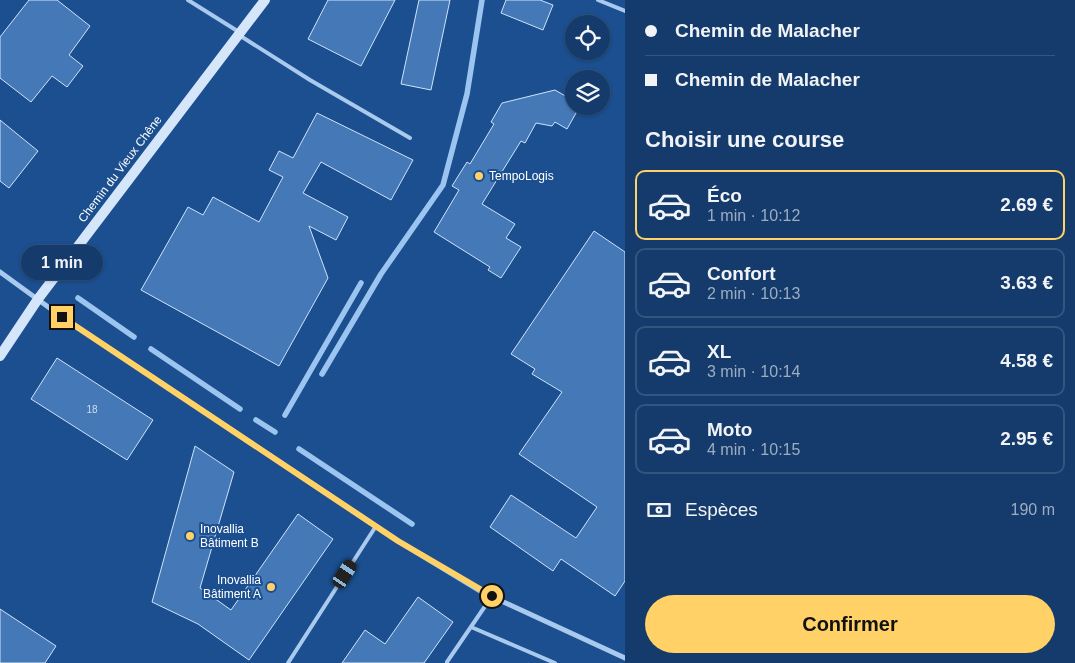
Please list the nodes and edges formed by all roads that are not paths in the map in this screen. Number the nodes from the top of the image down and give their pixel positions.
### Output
1 (188, 0) edge
2 (265, 0) edge
3 (598, 0) edge
4 (625, 11) edge
5 (238, 33) junction
6 (410, 138) dead end
7 (0, 272) edge
8 (38, 299) junction
9 (0, 356) edge
10 (376, 526) junction
11 (492, 596) junction
12 (471, 628) junction
13 (625, 658) edge
14 (447, 662) edge
15 (288, 663) edge
16 (554, 663) edge

1 - 5 lane
2 - 5 main road, Chemin du Vieux Chêne
3 - 4 lane
5 - 6 lane
5 - 8 main road, Chemin du Vieux Chêne
7 - 8 street
8 - 9 main road, Chemin du Vieux Chêne
8 - 10 street
10 - 11 street
10 - 15 lane
11 - 12 lane
11 - 13 street
12 - 14 lane
12 - 16 lane

